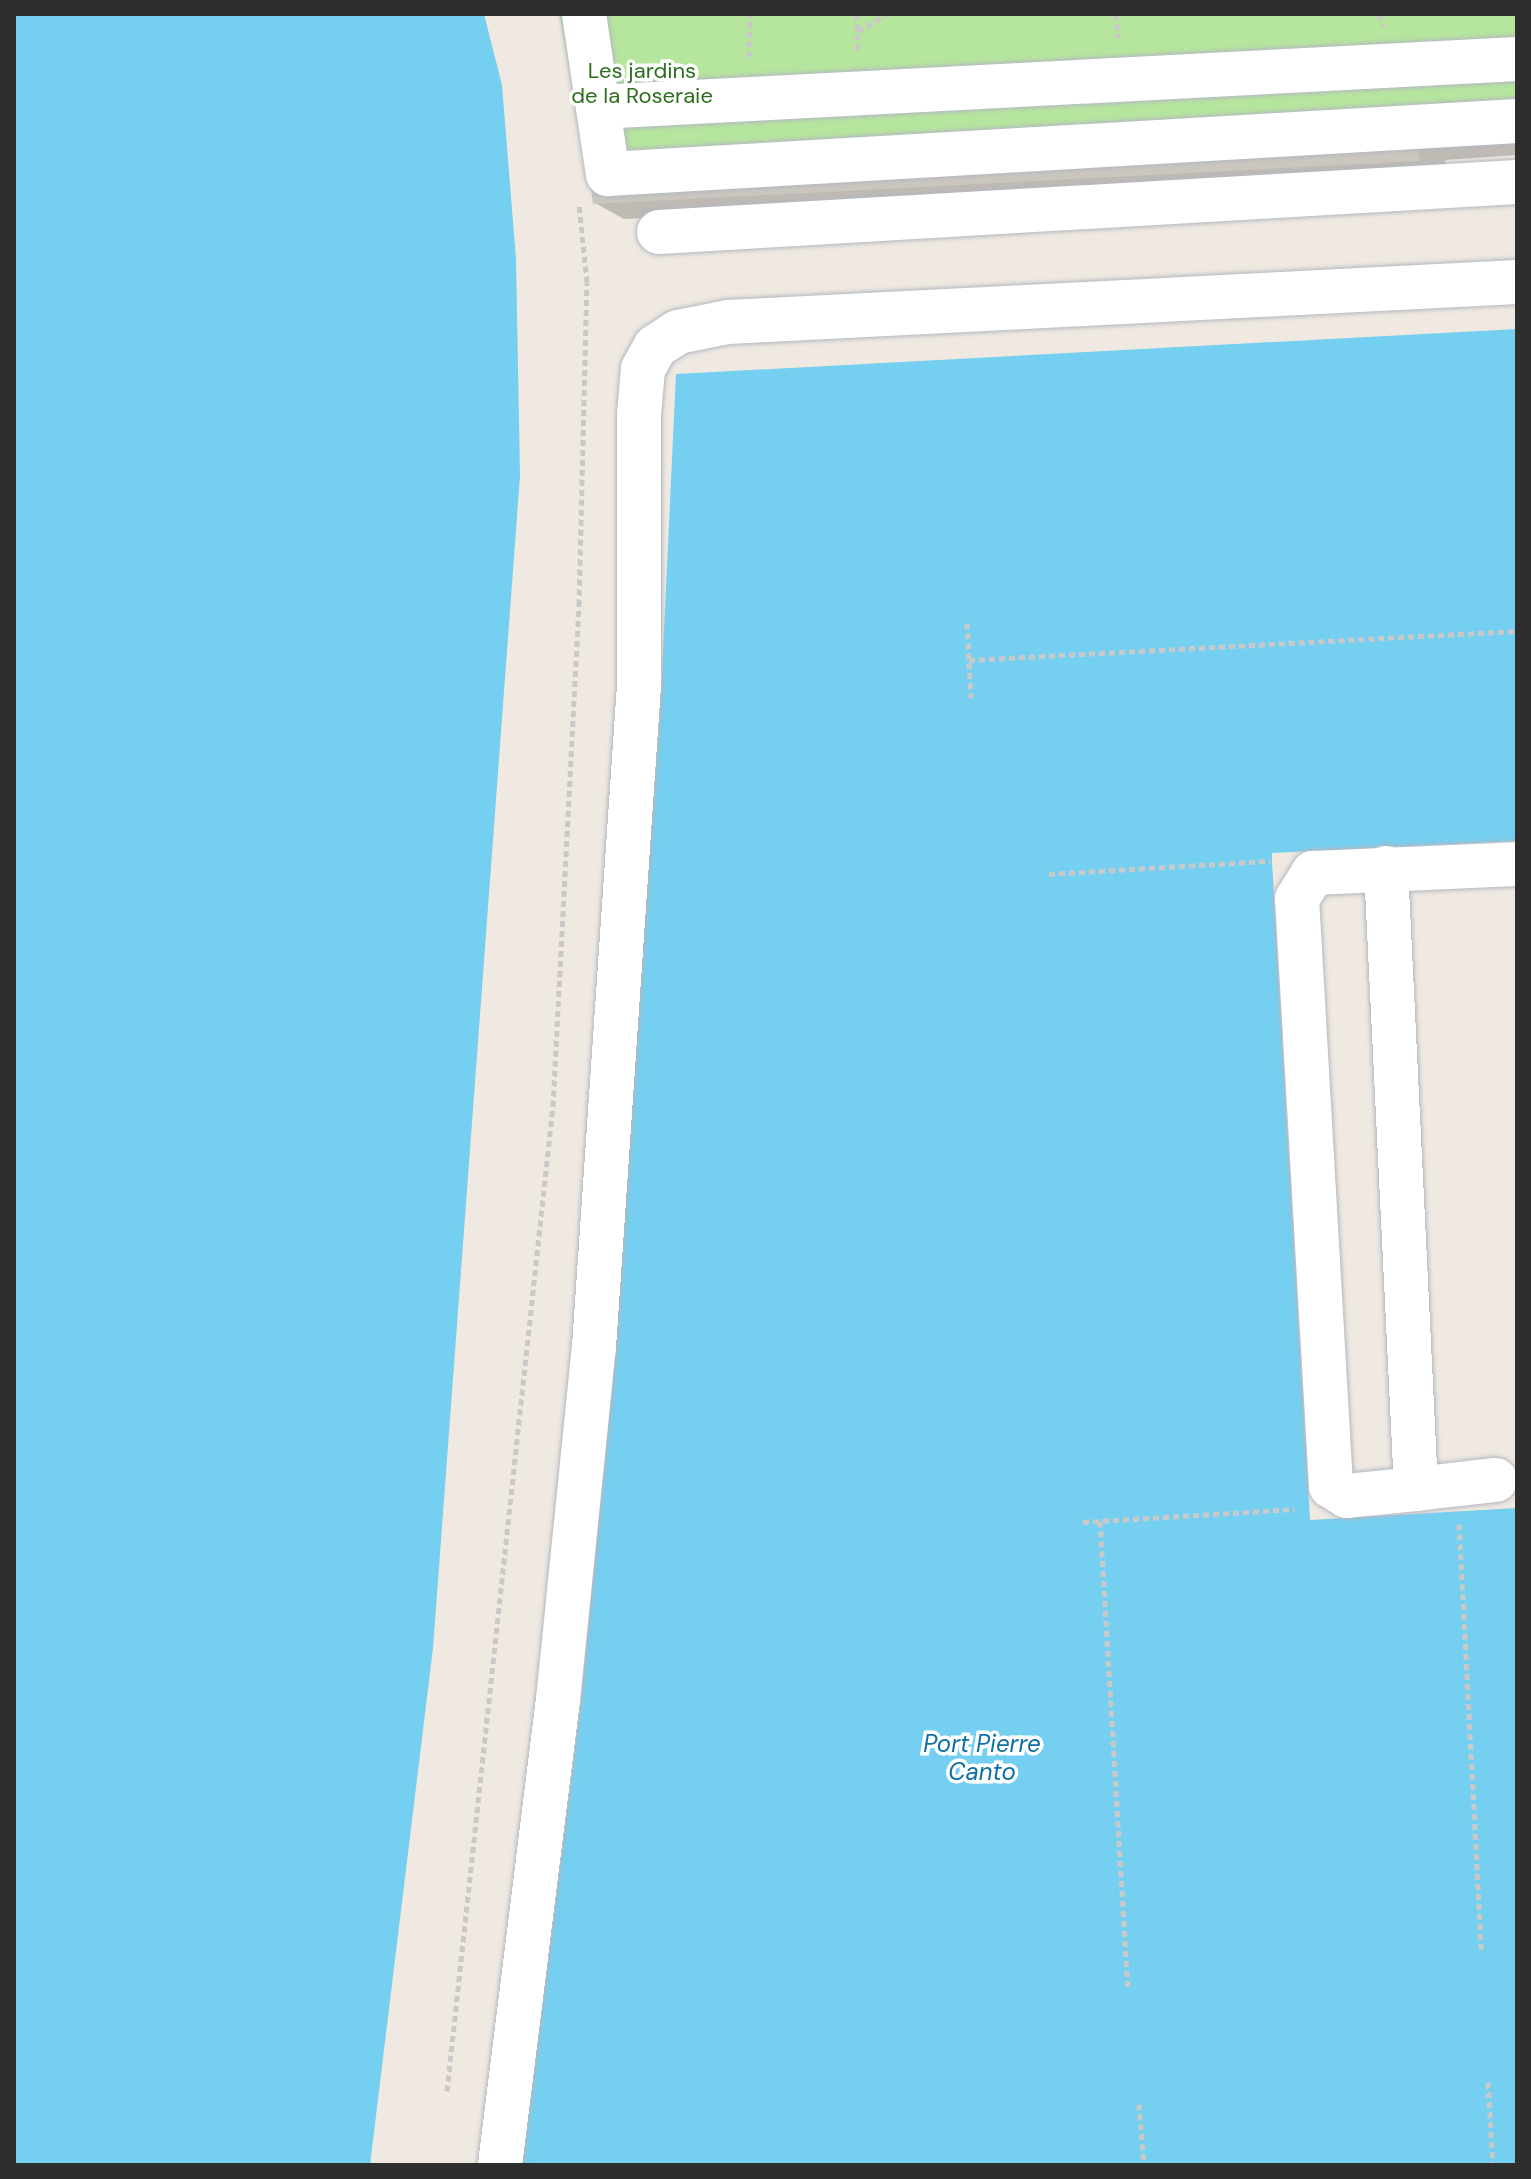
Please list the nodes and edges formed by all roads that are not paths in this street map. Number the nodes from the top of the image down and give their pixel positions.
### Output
1 (584, 14) edge
2 (1517, 59) edge
3 (598, 107) junction
4 (1517, 121) edge
5 (1517, 182) edge
6 (659, 232) dead end
7 (1517, 282) edge
8 (1517, 864) edge
9 (1386, 868) junction
10 (1495, 1480) dead end
11 (1416, 1489) junction
12 (500, 2165) edge

1 - 3 street
2 - 3 street
3 - 4 street
5 - 6 street
7 - 12 street
8 - 9 street
9 - 11 street
9 - 11 street
10 - 11 street

